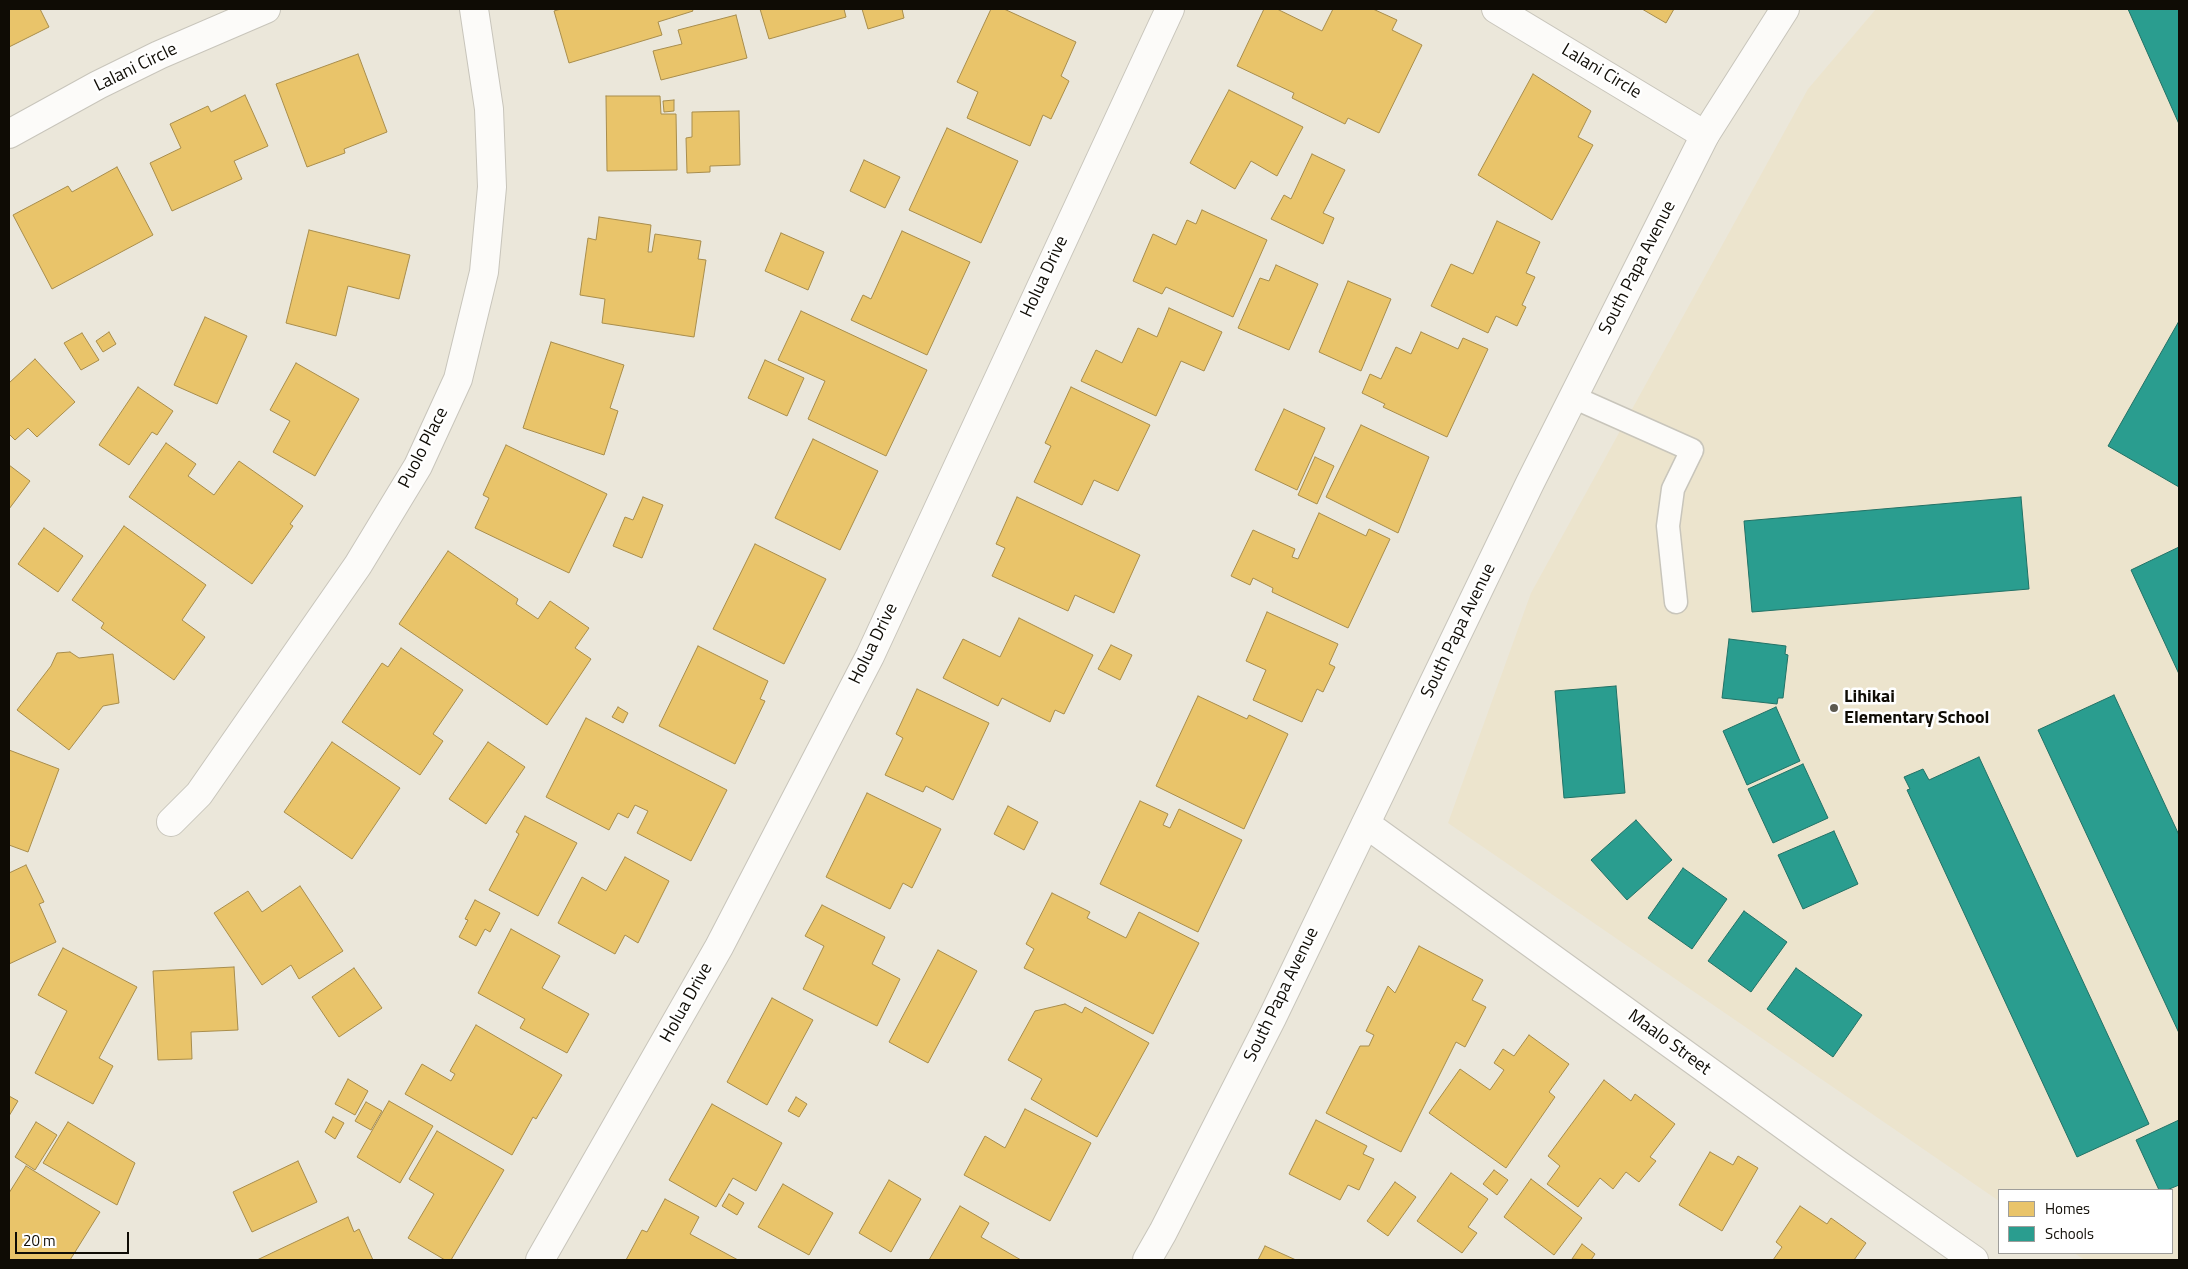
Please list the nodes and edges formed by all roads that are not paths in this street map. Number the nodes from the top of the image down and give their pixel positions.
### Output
1 (266, 9) edge
2 (474, 9) edge
3 (1170, 9) edge
4 (1496, 9) edge
5 (1785, 9) edge
6 (9, 134) edge
7 (1705, 135) junction
8 (1573, 397) junction
9 (1676, 602) dead end
10 (171, 822) dead end
11 (1366, 824) junction
12 (540, 1260) edge
13 (1147, 1260) edge
14 (1974, 1260) edge

1 - 6 street, Lalani Circle
2 - 10 street, Puolo Place
3 - 12 street, Holua Drive
4 - 7 street, Lalani Circle
5 - 7 street, South Papa Avenue
7 - 8 street, South Papa Avenue
8 - 9 lane
8 - 11 street, South Papa Avenue
11 - 13 street, South Papa Avenue
11 - 14 street, Maalo Street

